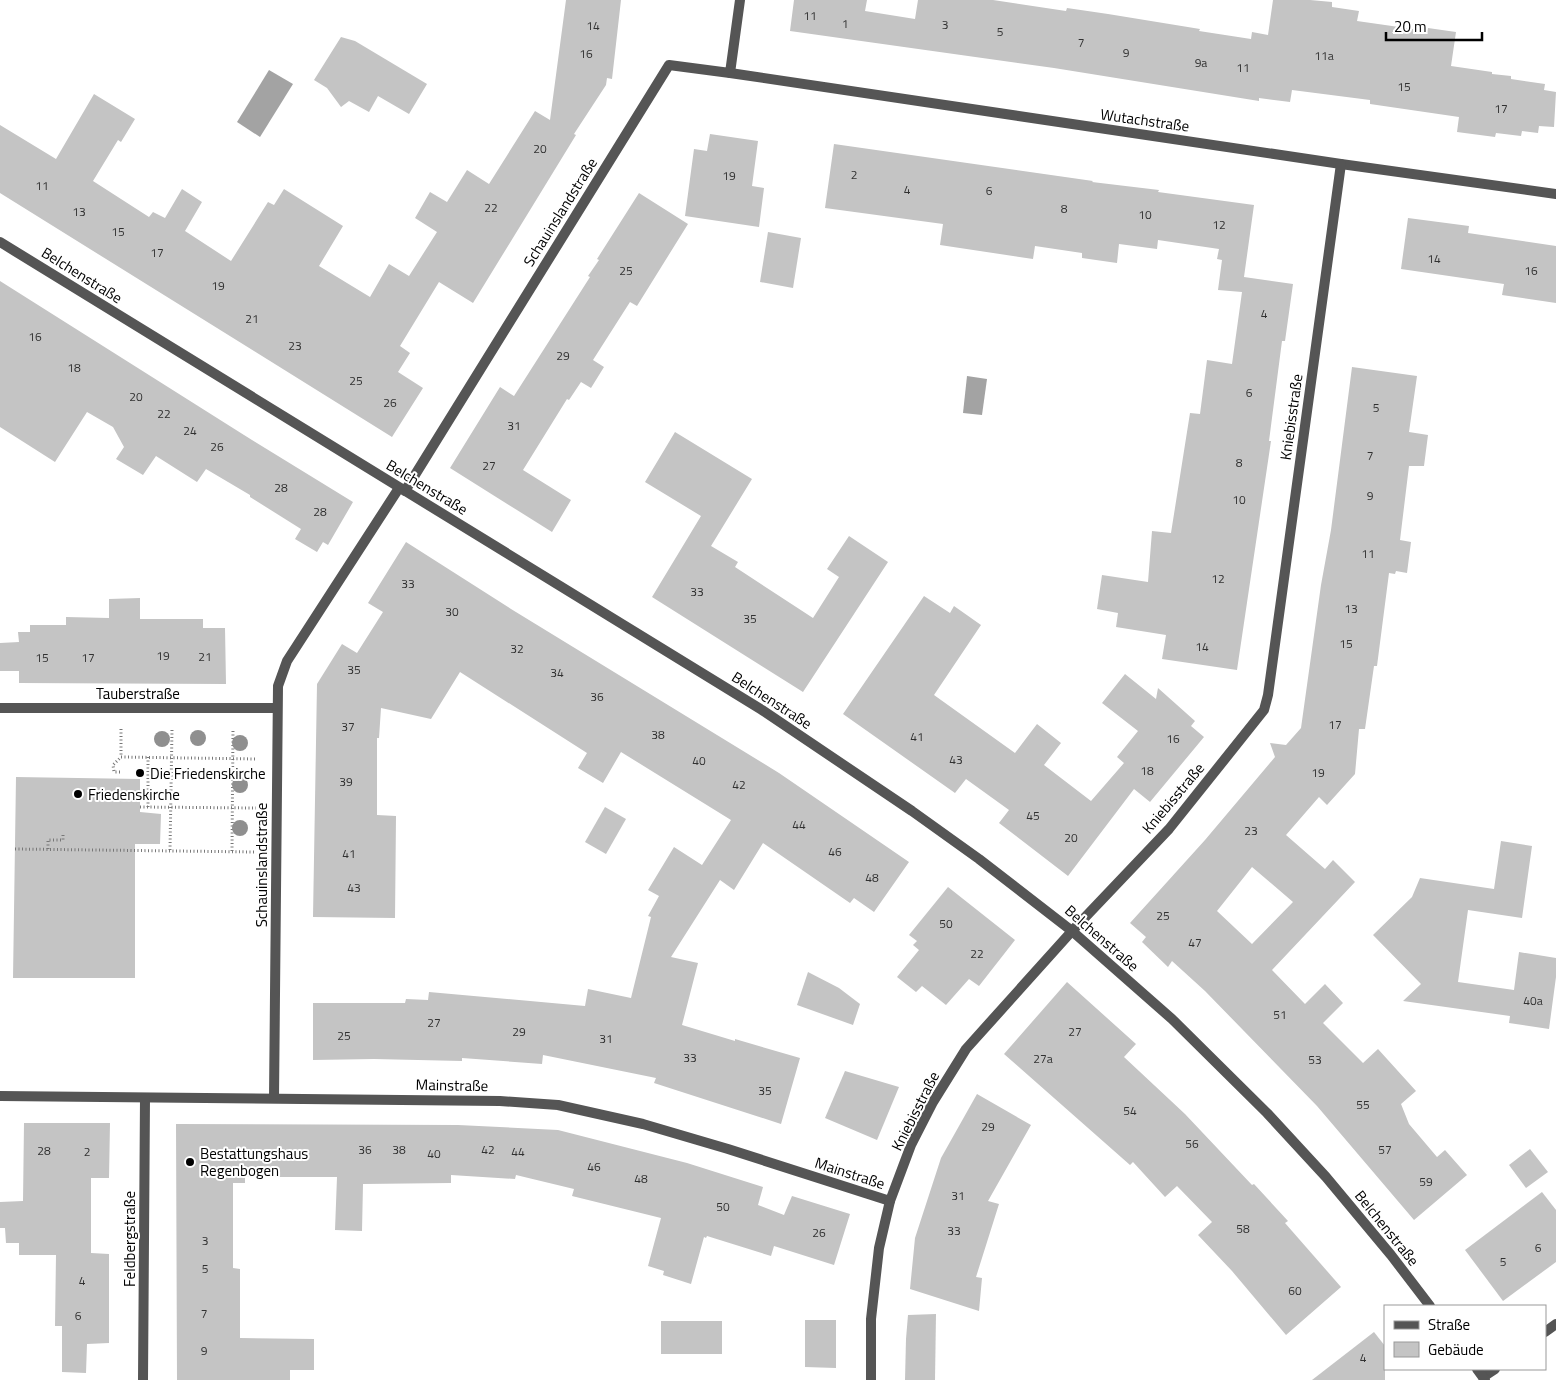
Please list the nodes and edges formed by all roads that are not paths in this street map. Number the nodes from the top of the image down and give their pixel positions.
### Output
1 (740, 0) edge
2 (730, 73) junction
3 (1341, 164) junction
4 (1556, 194) edge
5 (0, 242) edge
6 (402, 489) junction
7 (0, 708) edge
8 (277, 708) junction
9 (1072, 931) junction
10 (0, 1096) edge
11 (145, 1098) junction
12 (274, 1098) junction
13 (890, 1201) junction
14 (1429, 1305) edge
15 (1494, 1370) edge
16 (1483, 1379) edge
17 (143, 1380) edge
18 (871, 1380) edge

1 - 2 street
2 - 3 street, Wutachstraße
2 - 6 street, Schauinslandstraße
3 - 4 street, Wutachstraße
3 - 9 street, Kniebisstraße
5 - 6 street, Belchenstraße
6 - 8 street, Schauinslandstraße
6 - 9 street, Belchenstraße
7 - 8 street, Tauberstraße
8 - 12 street, Schauinslandstraße
9 - 13 street, Kniebisstraße
9 - 14 street, Belchenstraße
10 - 11 street, Mainstraße
11 - 12 street, Mainstraße
11 - 17 street, Feldbergstraße
12 - 13 street, Mainstraße
13 - 18 street, Kniebisstraße
15 - 16 street

